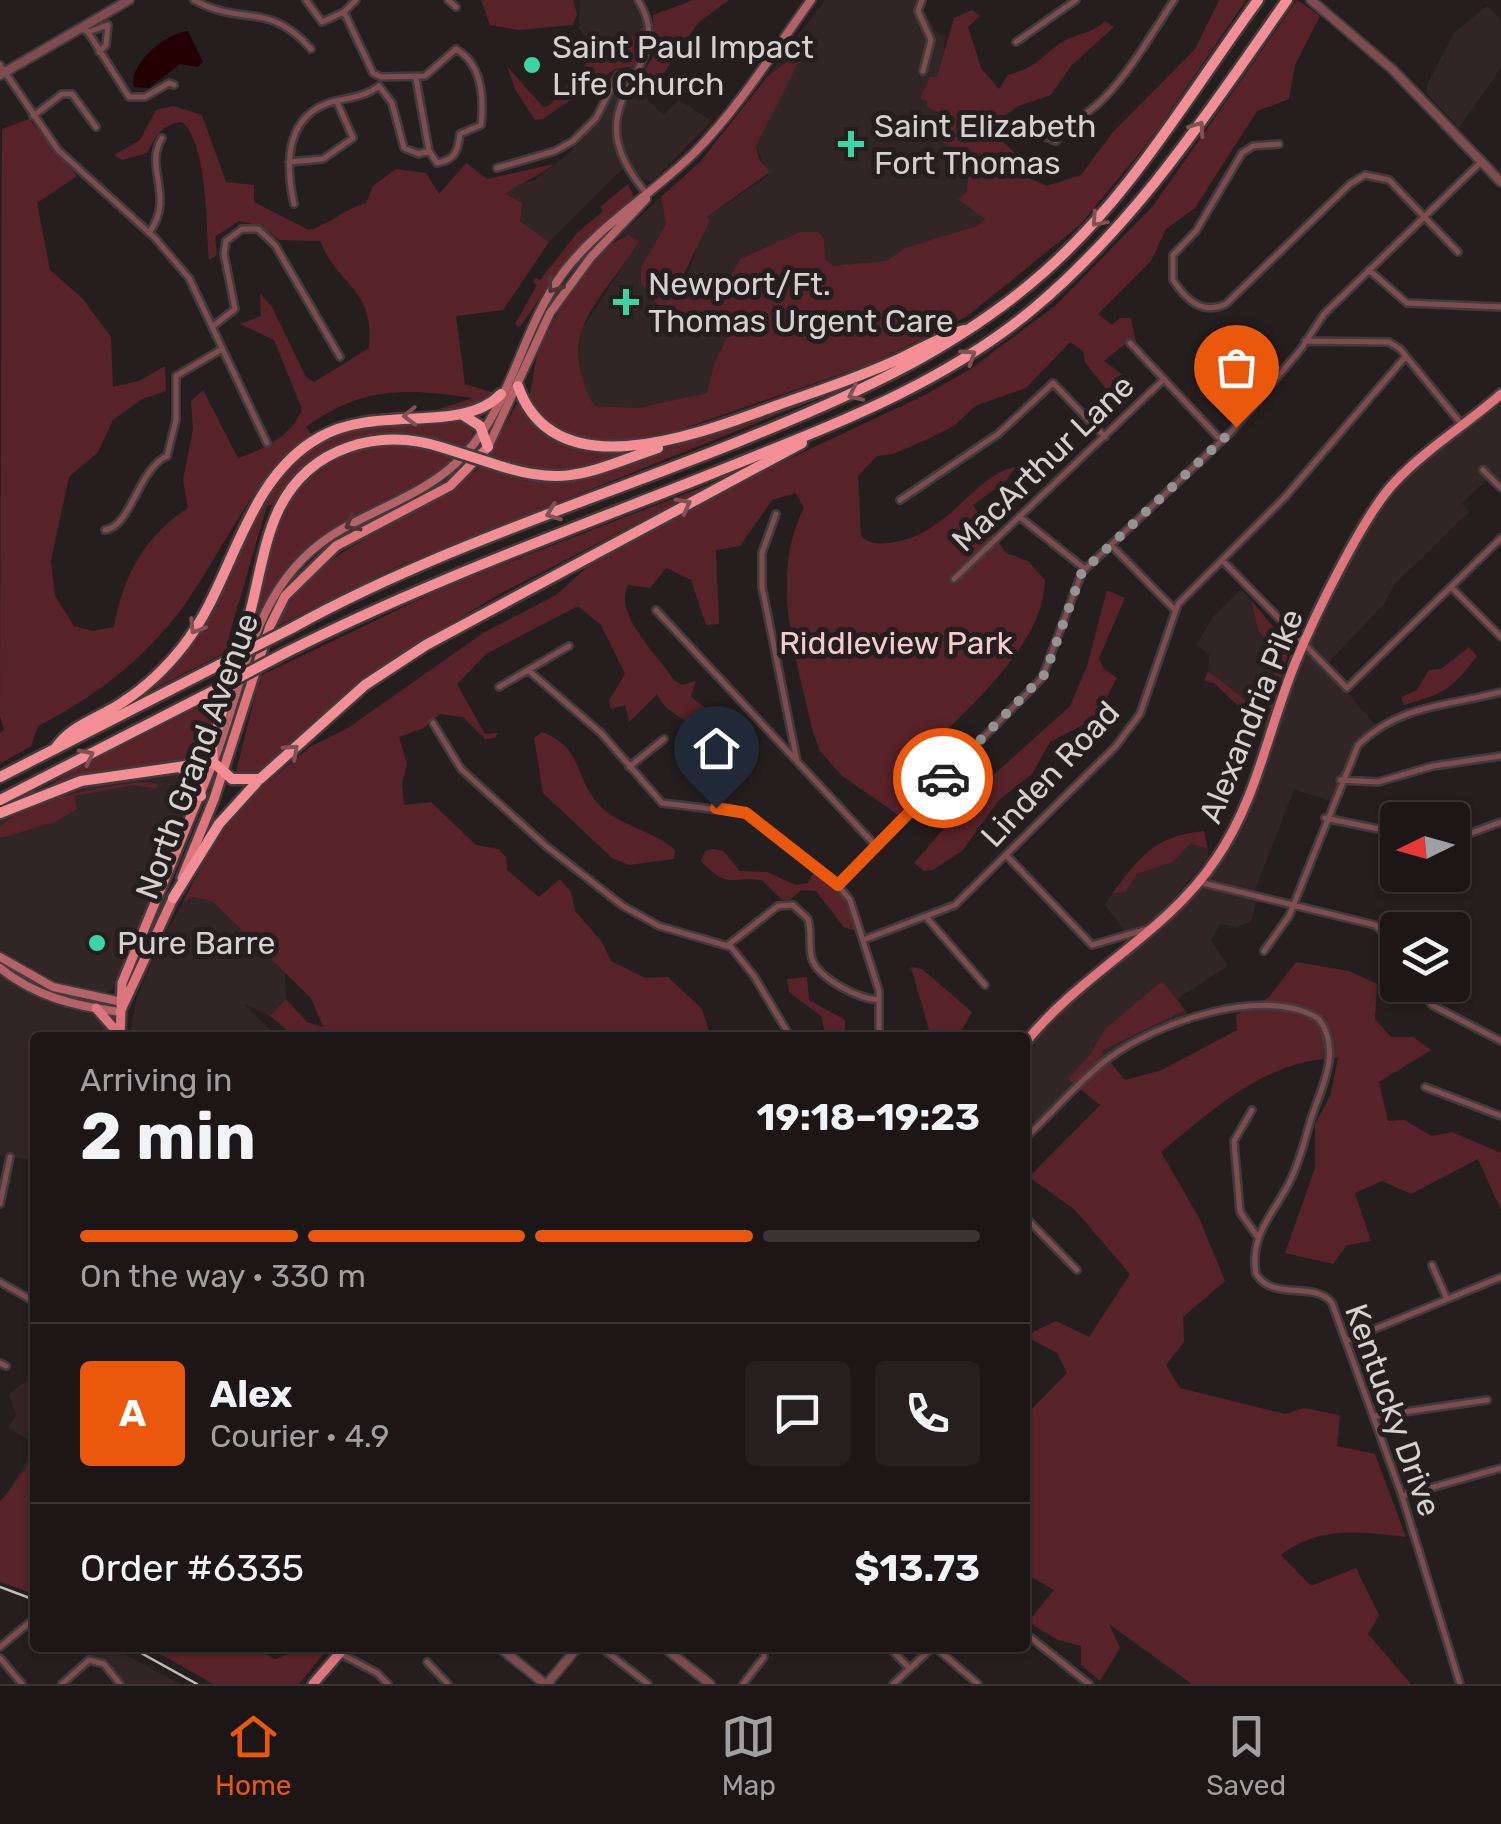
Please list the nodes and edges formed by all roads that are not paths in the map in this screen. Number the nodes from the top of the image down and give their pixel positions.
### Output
1 (128, 0) edge
2 (194, 0) edge
3 (306, 0) edge
4 (356, 0) edge
5 (448, 0) edge
6 (638, 0) edge
7 (811, 0) edge
8 (922, 0) edge
9 (1076, 0) edge
10 (1174, 0) edge
11 (1258, 0) edge
12 (1287, 0) edge
13 (1311, 0) edge
14 (456, 7) dead end
15 (344, 12) junction
16 (84, 30) junction
17 (1016, 42) dead end
18 (310, 50) dead end
19 (99, 52) junction
20 (2, 71) edge
21 (636, 72) junction
22 (923, 72) dead end
23 (381, 77) junction
24 (416, 79) junction
25 (174, 85) dead end
26 (378, 86) junction
27 (336, 101) junction
28 (33, 116) junction
29 (96, 127) dead end
30 (1060, 130) dead end
31 (162, 138) dead end
32 (1279, 144) dead end
33 (428, 151) junction
34 (289, 162) junction
35 (1482, 162) junction
36 (498, 168) dead end
37 (1501, 182) edge
38 (648, 195) junction
39 (294, 204) dead end
40 (1424, 216) junction
41 (149, 233) junction
42 (1458, 252) dead end
43 (1369, 270) junction
44 (1501, 307) edge
45 (212, 327) junction
46 (970, 329) junction
47 (1305, 341) junction
48 (1130, 344) dead end
49 (222, 349) junction
50 (1406, 356) junction
51 (340, 358) dead end
52 (1163, 380) junction
53 (518, 386) junction
54 (501, 394) junction
55 (1501, 394) edge
56 (462, 415) junction
57 (1464, 426) junction
58 (482, 432) junction
59 (696, 432) junction
60 (820, 432) junction
61 (1105, 437) junction
62 (1220, 439) junction
63 (267, 443) dead end
64 (488, 448) junction
65 (1483, 470) dead end
66 (1501, 488) edge
67 (900, 500) dead end
68 (776, 514) dead end
69 (1020, 518) junction
70 (104, 530) dead end
71 (1501, 538) edge
72 (1111, 545) junction
73 (1222, 560) junction
74 (1085, 570) junction
75 (954, 579) dead end
76 (1451, 586) junction
77 (1174, 608) junction
78 (656, 610) dead end
79 (1501, 638) edge
80 (1304, 645) junction
81 (570, 646) dead end
82 (528, 670) junction
83 (500, 687) dead end
84 (1501, 692) edge
85 (433, 723) dead end
86 (664, 739) dead end
87 (55, 750) junction
88 (1501, 756) edge
89 (214, 762) junction
90 (798, 764) junction
91 (175, 766) junction
92 (629, 767) junction
93 (224, 771) junction
94 (0, 777) edge
95 (260, 779) junction
96 (1340, 780) junction
97 (200, 796) junction
98 (0, 800) edge
99 (0, 813) edge
100 (1324, 818) junction
101 (1501, 822) edge
102 (1380, 829) edge
103 (1470, 833) edge
104 (875, 845) junction
105 (1006, 855) junction
106 (1198, 882) junction
107 (838, 885) junction
108 (173, 898) junction
109 (1293, 905) junction
110 (926, 917) junction
111 (1155, 928) junction
112 (1380, 930) edge
113 (863, 940) junction
114 (728, 945) junction
115 (1264, 951) dead end
116 (0, 957) edge
117 (0, 968) edge
118 (984, 984) dead end
119 (880, 1000) junction
120 (1429, 1002) edge
121 (122, 1005) junction
122 (96, 1008) junction
123 (117, 1032) edge
124 (120, 1032) edge
125 (786, 1032) edge
126 (879, 1032) edge
127 (1030, 1038) edge
128 (1501, 1041) edge
129 (1425, 1087) dead end
130 (1252, 1110) dead end
131 (1501, 1116) edge
132 (1030, 1133) edge
133 (10, 1158) dead end
134 (0, 1204) edge
135 (1030, 1222) edge
136 (1257, 1236) junction
137 (1432, 1265) dead end
138 (1076, 1270) dead end
139 (1501, 1276) edge
140 (0, 1282) edge
141 (30, 1299) edge
142 (1447, 1299) junction
143 (1348, 1340) junction
144 (1487, 1400) dead end
145 (1376, 1416) junction
146 (1501, 1468) edge
147 (1402, 1496) junction
148 (30, 1622) edge
149 (1030, 1637) edge
150 (0, 1647) edge
151 (340, 1652) edge
152 (343, 1652) edge
153 (505, 1652) edge
154 (574, 1652) edge
155 (607, 1652) edge
156 (670, 1652) edge
157 (764, 1652) edge
158 (894, 1652) edge
159 (929, 1652) edge
160 (939, 1652) edge
161 (0, 1658) edge
162 (427, 1662) dead end
163 (910, 1668) junction
164 (449, 1683) edge
165 (22, 1684) edge
166 (62, 1684) edge
167 (120, 1684) edge
168 (314, 1684) edge
169 (388, 1684) edge
170 (546, 1684) edge
171 (648, 1684) edge
172 (710, 1684) edge
173 (743, 1684) edge
174 (893, 1684) edge
175 (978, 1684) edge
176 (1089, 1684) edge
177 (1460, 1684) edge

1 - 16 street
2 - 18 street
3 - 15 street
4 - 15 street
5 - 14 street
6 - 21 street
7 - 38 main road, North Grand Avenue
8 - 22 street
9 - 17 street
10 - 30 street
11 -> 46 highway
60 -> 12 highway
13 - 35 street
15 - 23 street
16 - 19 street
16 - 19 street
16 - 20 street
19 - 25 street
20 - 28 street
21 - 36 street
21 - 38 street
23 - 24 street
23 - 26 street
24 - 33 street
24 - 33 street
26 - 27 street
26 - 33 street
27 - 34 street
27 - 34 street
28 - 29 street
28 - 41 street
31 - 41 street
32 - 40 street
34 - 39 street
35 - 37 street
35 - 40 street
38 - 53 main road, North Grand Avenue
38 -> 54 main road, North Grand Avenue
40 - 42 street
40 - 43 street
41 - 45 street
43 - 44 street
43 - 47 street
45 - 49 street
45 - 51 street
46 - 59 highway
46 -> 87 highway, bridge
47 - 50 street
47 - 62 street
48 - 52 street
49 - 63 street
49 - 70 street
50 - 57 street
50 - 73 street, Linden Road
52 - 61 street, MacArthur Lane
52 - 62 street
53 - 59 highway
53 - 64 main road, North Grand Avenue
54 - 56 highway
54 - 58 main road, North Grand Avenue
55 - 57 main road, Alexandria Pike
56 - 58 highway
56 -> 87 highway
57 - 80 main road, Alexandria Pike
58 - 64 highway
58 -> 89 main road, North Grand Avenue
59 - 89 highway, bridge
95 -> 60 highway
98 -> 60 highway, bridge
61 - 67 street
61 - 69 street, MacArthur Lane
62 - 72 street
64 - 93 main road, North Grand Avenue
65 - 66 street
68 - 90 street
69 - 74 street
69 - 75 street, MacArthur Lane
71 - 76 street
72 - 74 street
72 - 77 street
73 - 77 street, Linden Road
73 - 80 street
74 - 104 street
76 - 79 street
76 - 80 street
77 - 105 street, Linden Road
78 - 90 street
80 - 106 main road, Alexandria Pike
81 - 82 street
82 - 83 street
82 - 92 street
84 - 96 street
85 - 114 street
86 - 92 street
87 - 94 highway
88 - 96 street
89 - 91 highway
89 - 93 highway
89 - 97 main road, North Grand Avenue
90 - 104 street
91 - 97 highway
91 - 99 highway
92 - 107 street
93 - 95 highway
93 - 108 main road, North Grand Avenue
95 - 108 highway
96 - 100 street
97 - 121 main road, North Grand Avenue
100 - 102 street
100 - 109 street
101 - 103 street
104 - 107 street
105 - 110 street, Linden Road
105 - 111 street
106 - 109 street
106 - 111 main road, Alexandria Pike
107 - 113 street
108 - 121 main road, North Grand Avenue
109 - 112 street
109 - 115 street
110 - 113 street, Linden Road
110 - 118 street
111 - 127 main road, Alexandria Pike
113 - 119 street
114 - 119 street
114 - 125 street
116 - 121 main road
117 - 122 main road
119 - 126 street
120 - 128 street
121 - 122 main road
121 - 124 main road
122 - 123 main road
129 - 131 street
130 - 136 street
132 - 136 street
133 - 134 street
135 - 138 street
136 - 143 street, Kentucky Drive
137 - 142 street
139 - 142 street
140 - 141 street
142 - 143 street
143 - 145 street, Kentucky Drive
144 - 145 street
145 - 147 street, Kentucky Drive
146 - 147 street
147 - 177 street, Kentucky Drive
148 - 150 street
149 - 176 street
151 - 168 main road
152 - 169 street
153 - 170 street
154 - 170 street
155 - 171 street
156 - 172 street
157 - 173 street
158 - 163 street
159 - 163 street
160 - 175 street
161 - 165 street
162 - 164 street
163 - 174 street
166 - 167 street

